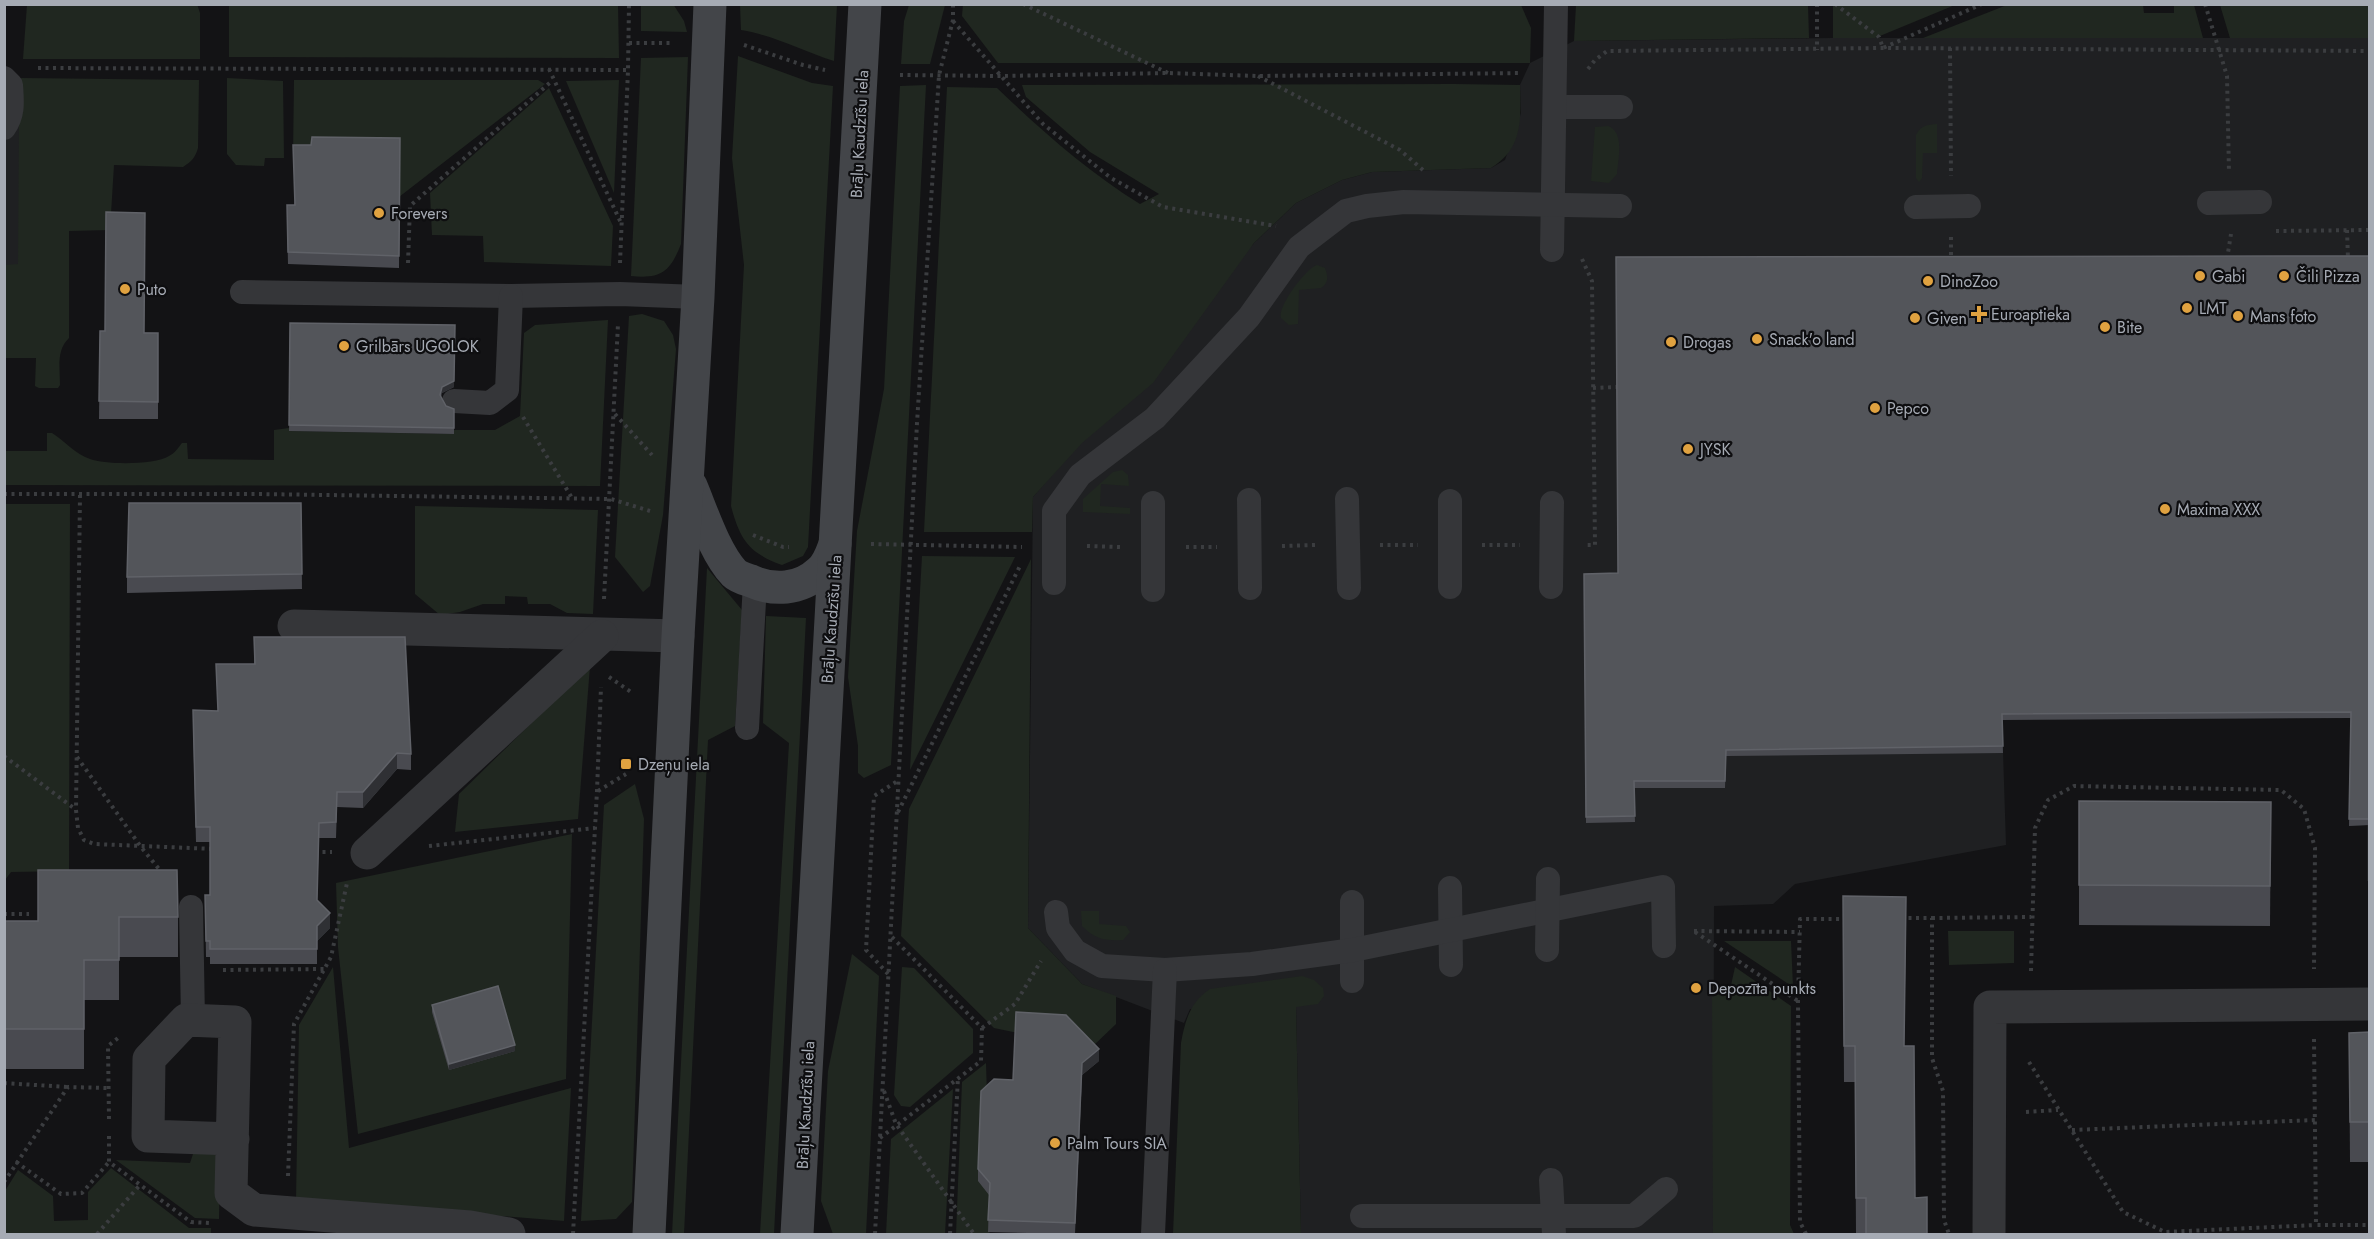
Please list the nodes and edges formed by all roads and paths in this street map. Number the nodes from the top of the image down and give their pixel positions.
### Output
1 (710, 4) edge
2 (865, 4) edge
3 (953, 4) edge
4 (1023, 4) edge
5 (1556, 4) edge
6 (1817, 4) edge
7 (1835, 4) edge
8 (1982, 4) edge
9 (2205, 4) edge
10 (953, 20) junction
11 (629, 43) dead end
12 (675, 43) dead end
13 (738, 43) dead end
14 (1883, 48) junction
15 (1950, 48) junction
16 (1817, 50) junction
17 (2218, 50) junction
18 (2370, 51) edge
19 (28, 68) dead end
20 (549, 69) junction
21 (628, 70) dead end
22 (832, 72) dead end
23 (1169, 73) junction
24 (1555, 73) junction
25 (900, 75) dead end
26 (939, 75) junction
27 (1001, 76) junction
28 (1257, 76) junction
29 (4, 78) edge
30 (553, 80) junction
31 (1556, 106) junction
32 (1621, 107) dead end
33 (4, 128) edge
34 (1453, 202) junction
35 (2260, 202) dead end
36 (2219, 203) junction
37 (1552, 204) junction
38 (1620, 206) dead end
39 (1916, 207) dead end
40 (1960, 207) junction
41 (621, 224) dead end
42 (2347, 230) junction
43 (2370, 230) edge
44 (2266, 231) dead end
45 (1299, 248) junction
46 (1552, 250) dead end
47 (2227, 263) edge
48 (2348, 263) edge
49 (1952, 264) edge
50 (242, 292) dead end
51 (407, 294) junction
52 (511, 296) junction
53 (698, 297) junction
54 (1617, 387) edge
55 (1593, 388) dead end
56 (507, 390) junction
57 (454, 401) dead end
58 (4, 494) edge
59 (80, 495) junction
60 (572, 498) junction
61 (1347, 499) dead end
62 (1249, 500) dead end
63 (1450, 501) dead end
64 (1153, 503) dead end
65 (1552, 503) dead end
66 (696, 522) junction
67 (836, 543) junction
68 (911, 546) junction
69 (1024, 558) dead end
70 (755, 583) junction
71 (1054, 583) dead end
72 (1450, 587) dead end
73 (1551, 587) dead end
74 (1250, 588) dead end
75 (1349, 588) dead end
76 (1153, 590) dead end
77 (294, 626) dead end
78 (602, 636) junction
79 (678, 636) junction
80 (601, 671) dead end
81 (631, 692) dead end
82 (747, 728) dead end
83 (4, 756) edge
84 (77, 757) junction
85 (626, 774) dead end
86 (899, 780) junction
87 (597, 791) dead end
88 (76, 810) junction
89 (897, 815) junction
90 (595, 828) dead end
91 (141, 847) junction
92 (424, 847) dead end
93 (220, 849) edge
94 (303, 851) edge
95 (359, 853) junction
96 (1548, 879) dead end
97 (1450, 888) dead end
98 (1352, 902) dead end
99 (191, 907) joint
100 (1547, 911) junction
101 (4, 914) edge
102 (30, 914) dead end
103 (1848, 918) edge
104 (1896, 918) edge
105 (1932, 918) junction
106 (2031, 918) dead end
107 (1057, 920) joint
108 (1663, 921) junction
109 (1451, 930) junction
110 (1693, 931) junction
111 (1800, 932) junction
112 (890, 934) junction
113 (1664, 946) dead end
114 (1353, 950) junction
115 (1547, 950) dead end
116 (1451, 965) dead end
117 (324, 969) junction
118 (192, 970) junction
119 (1165, 970) junction
120 (888, 974) junction
121 (1352, 981) dead end
122 (1798, 1001) junction
123 (2313, 1004) junction
124 (2370, 1004) edge
125 (193, 1020) junction
126 (982, 1028) junction
127 (958, 1077) junction
128 (4, 1083) edge
129 (68, 1087) junction
130 (108, 1088) dead end
131 (883, 1088) junction
132 (2315, 1120) junction
133 (896, 1124) junction
134 (2071, 1130) dead end
135 (880, 1138) junction
136 (233, 1139) junction
137 (16, 1162) junction
138 (109, 1162) dead end
139 (1551, 1180) dead end
140 (4, 1182) edge
141 (139, 1186) dead end
142 (1666, 1189) dead end
143 (952, 1204) junction
144 (287, 1213) junction
145 (1362, 1216) dead end
146 (1553, 1225) edge
147 (2370, 1226) edge
148 (97, 1234) edge
149 (508, 1234) edge
150 (649, 1234) edge
151 (797, 1234) edge
152 (875, 1234) edge
153 (950, 1234) edge
154 (974, 1234) edge
155 (1153, 1234) edge
156 (1806, 1234) edge
157 (1949, 1234) edge
158 (1989, 1234) edge

1 - 53 street
2 - 67 street, Brāļu Kaudzīšu iela
3 - 10 path
4 - 23 path
5 - 24 lane
6 - 16 path
7 - 14 path
8 - 14 path
9 - 17 path
10 - 26 path
10 - 27 path
11 - 12 path
13 - 22 path
14 - 15 path
14 - 16 path
15 - 17 path
15 - 40 path
16 - 24 path
17 - 18 path
17 - 36 path
19 - 20 path
20 - 21 path
20 - 30 path
23 - 27 path
23 - 28 path
24 - 28 path
24 - 31 lane
25 - 26 path
26 - 27 path
26 - 68 path
27 - 45 path
28 - 34 path
29 - 33 lane
30 - 41 path
30 - 51 path
31 - 32 lane
31 - 37 lane
34 - 37 lane
34 - 45 lane
35 - 36 lane
36 - 47 path
37 - 38 lane
37 - 46 lane
39 - 40 lane
40 - 49 path
42 - 43 path
42 - 44 path
42 - 48 path
45 - 71 lane
50 - 51 lane
51 - 52 lane
52 - 53 lane
52 - 56 lane
53 - 66 street
54 - 55 path
56 - 57 lane
56 - 60 path
58 - 59 path
59 - 60 path
59 - 84 path
60 - 66 path
61 - 75 lane
62 - 74 lane
63 - 72 lane
64 - 76 lane
65 - 73 lane
66 - 67 path
66 - 70 street
66 - 79 street
67 - 68 path
67 - 70 street
67 - 151 street, Brāļu Kaudzīšu iela
68 - 86 path
69 - 89 path
70 - 82 lane
77 - 78 street
78 - 79 street
78 - 95 street
79 - 150 street
80 - 81 path
83 - 88 path
84 - 88 path
84 - 91 path
85 - 87 path
86 - 89 path
86 - 120 path
88 - 91 path
89 - 112 path
90 - 92 path
91 - 93 path
91 - 99 path
94 - 95 path
95 - 117 path
96 - 100 lane
97 - 109 lane
98 - 114 lane
99 - 118 lane
100 - 108 lane
100 - 109 lane
100 - 115 lane
101 - 102 path
103 - 111 path
104 - 105 path
105 - 106 path
105 - 157 path
107 - 119 lane
107 - 126 path
108 - 110 path
108 - 113 lane
109 - 114 lane
109 - 116 lane
110 - 111 path
110 - 122 path
111 - 122 path
112 - 120 path
112 - 126 path
114 - 119 lane
114 - 121 lane
117 - 118 path
117 - 144 path
118 - 125 lane
119 - 155 lane
120 - 131 path
122 - 156 path
123 - 124 street
123 - 132 path
123 - 158 street
125 - 136 street
125 - 136 street
126 - 127 path
127 - 133 path
127 - 143 path
128 - 129 path
129 - 130 path
129 - 137 path
131 - 133 path
131 - 135 path
132 - 134 path
132 - 147 path
133 - 135 path
133 - 143 path
135 - 152 path
136 - 144 street
137 - 138 path
137 - 140 path
139 - 146 lane
141 - 148 path
142 - 146 lane
143 - 153 path
143 - 154 path
144 - 149 street
145 - 146 lane

